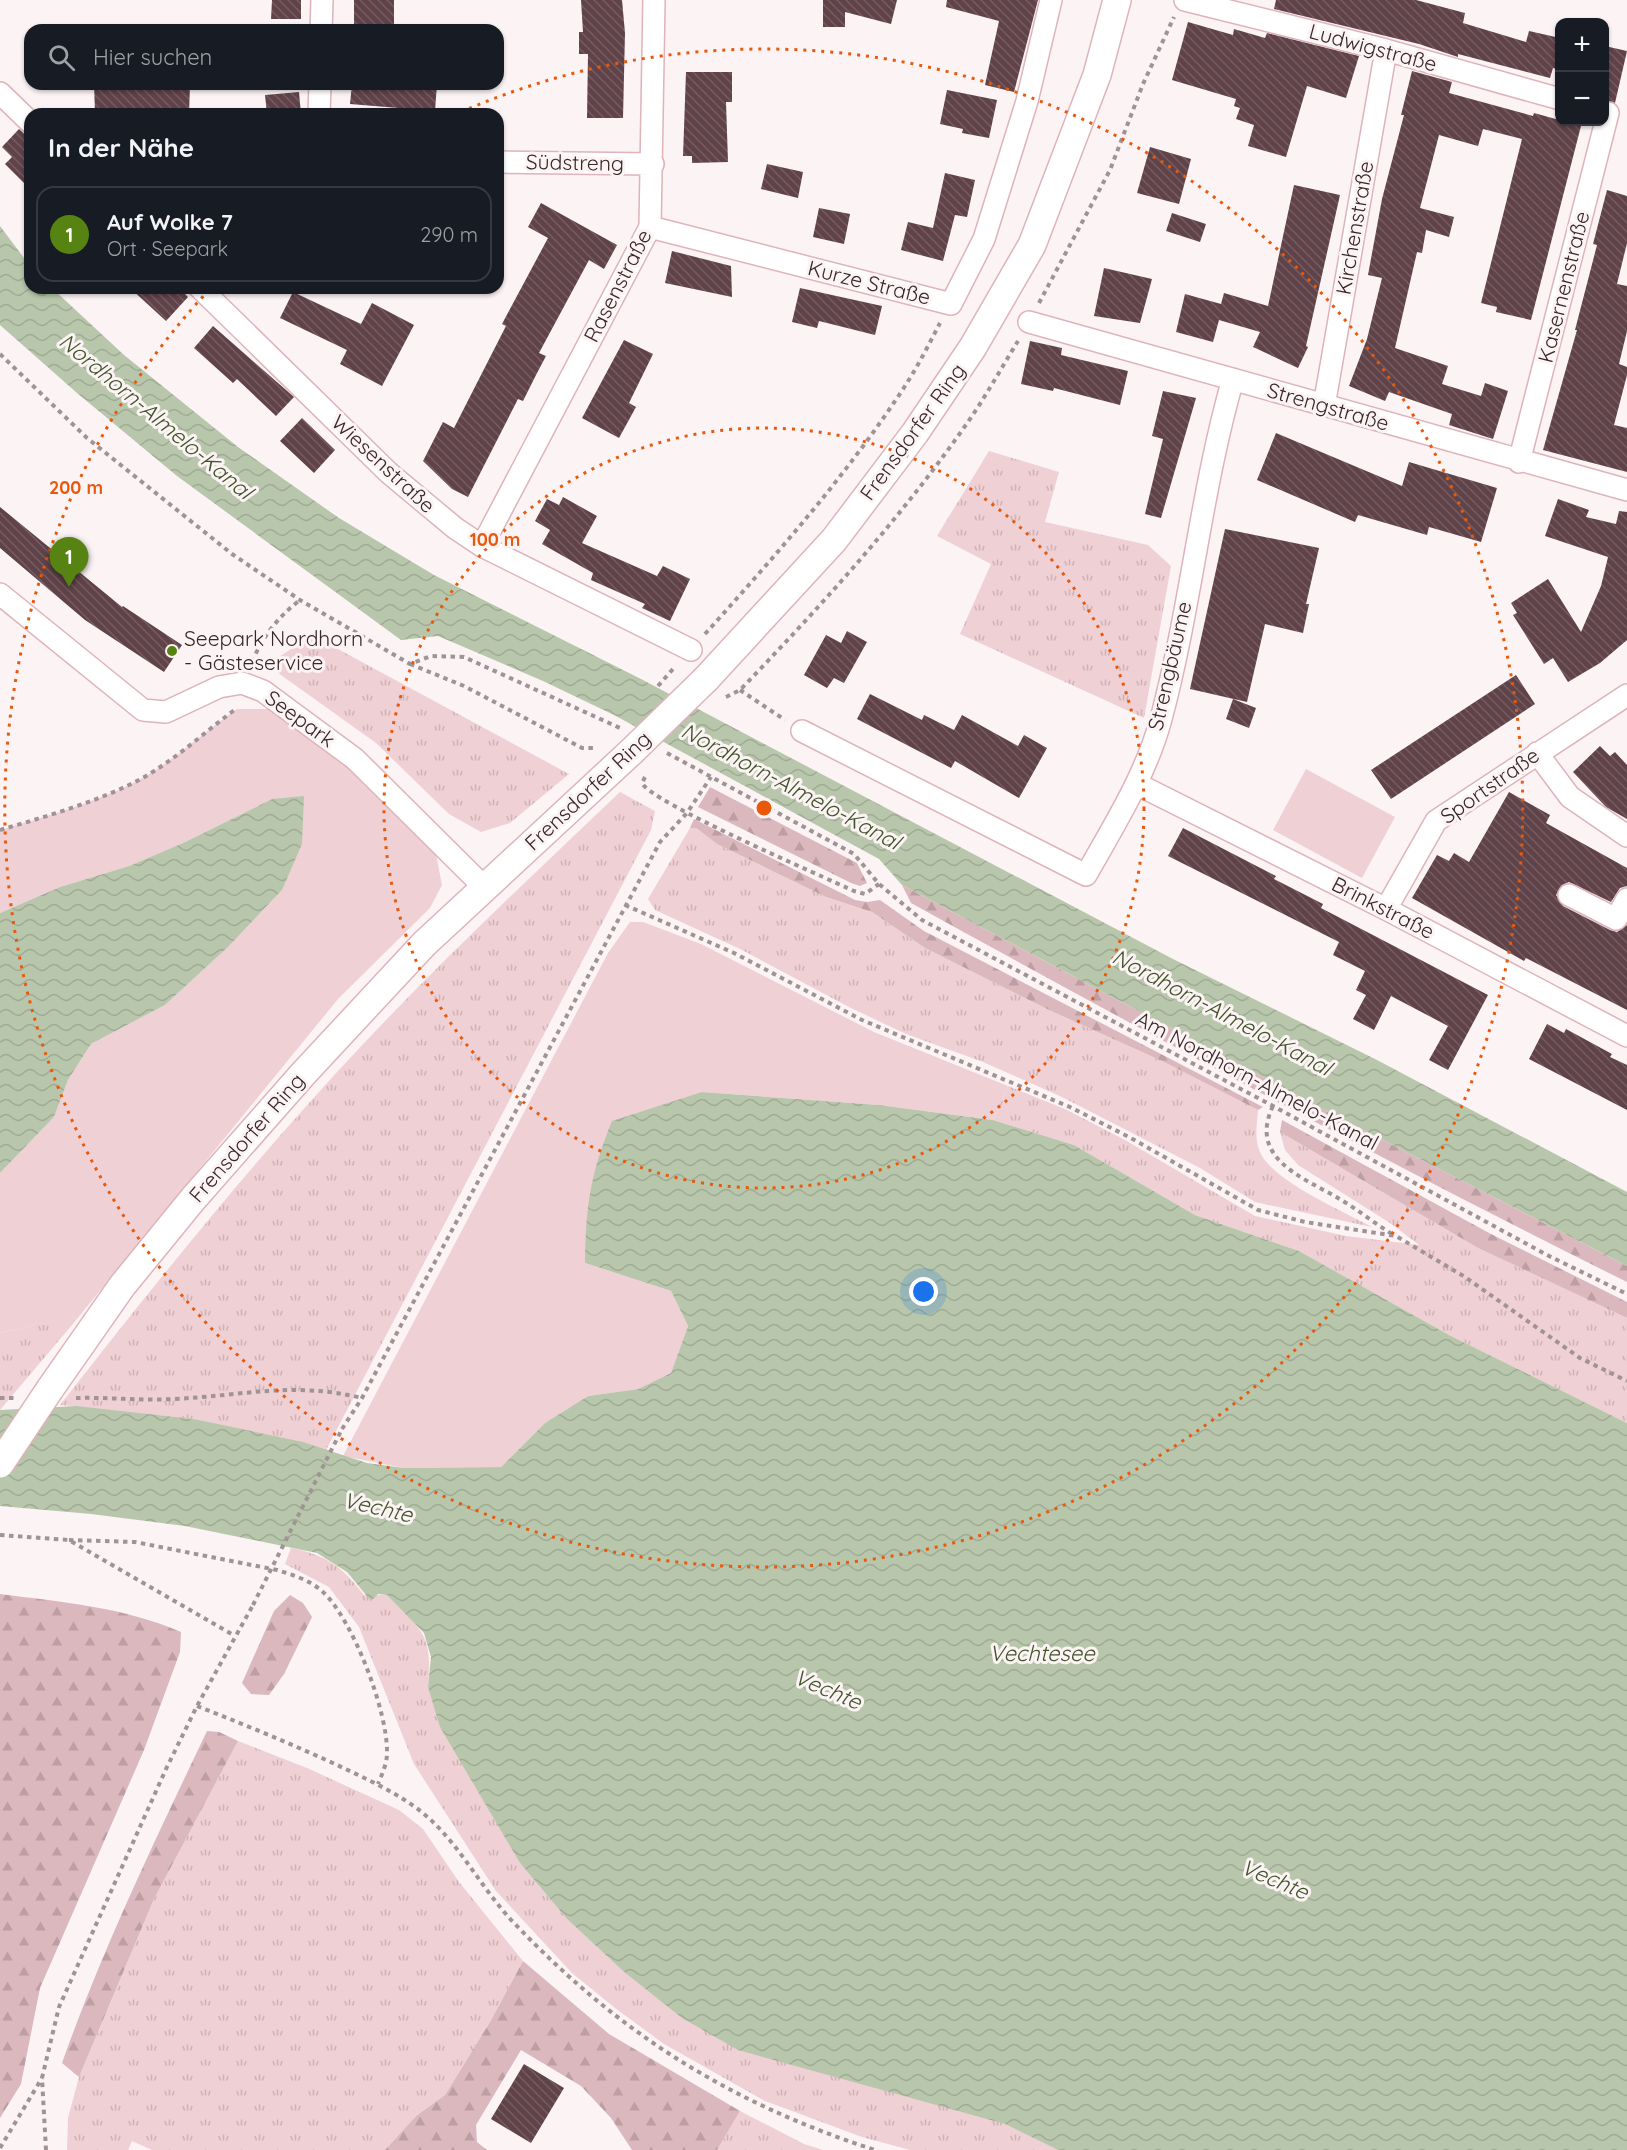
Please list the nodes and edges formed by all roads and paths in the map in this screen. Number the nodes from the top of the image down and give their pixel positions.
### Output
1 (322, 0) edge
2 (654, 0) edge
3 (1051, 0) edge
4 (1117, 0) edge
5 (1185, 0) edge
6 (321, 24) edge
7 (1386, 50) junction
8 (320, 90) edge
9 (0, 93) edge
10 (1555, 98) edge
11 (320, 108) edge
12 (1613, 114) edge
13 (24, 116) edge
14 (504, 162) edge
15 (653, 164) junction
16 (650, 227) junction
17 (206, 294) edge
18 (951, 304) junction
19 (1029, 321) dead end
20 (0, 354) edge
21 (1233, 379) junction
22 (1324, 406) junction
23 (1519, 462) junction
24 (1627, 490) edge
25 (482, 546) junction
26 (0, 594) edge
27 (300, 600) junction
28 (691, 650) junction
29 (410, 664) junction
30 (674, 669) dead end
31 (242, 683) junction
32 (740, 690) dead end
33 (1627, 695) edge
34 (605, 720) dead end
35 (802, 731) joint
36 (603, 743) dead end
37 (1537, 753) junction
38 (694, 768) dead end
39 (650, 771) dead end
40 (711, 777) junction
41 (1137, 784) junction
42 (687, 813) junction
43 (0, 830) edge
44 (1627, 836) edge
45 (879, 884) junction
46 (484, 887) junction
47 (1569, 895) dead end
48 (1627, 899) edge
49 (625, 905) junction
50 (1386, 909) junction
51 (1627, 1036) edge
52 (1273, 1106) junction
53 (1396, 1236) junction
54 (1627, 1294) edge
55 (1627, 1381) edge
56 (57, 1394) junction
57 (0, 1398) edge
58 (22, 1398) dead end
59 (362, 1398) junction
60 (0, 1464) edge
61 (0, 1535) edge
62 (69, 1540) junction
63 (235, 1636) junction
64 (197, 1706) junction
65 (378, 1784) junction
66 (42, 2078) junction
67 (0, 2148) edge
68 (46, 2150) edge
69 (875, 2150) edge

1 - 6 street
2 - 15 street, Rasenstraße
3 - 18 street, Kurze Straße
4 - 46 street, Frensdorfer Ring, bridge
5 - 7 street, Ludwigstraße
7 - 10 street, Ludwigstraße
7 - 22 street, Kirchenstraße
8 - 11 street
9 - 13 street
12 - 23 street, Kasernenstraße
14 - 15 street, Südstreng
15 - 16 street, Rasenstraße
16 - 18 street, Kurze Straße
16 - 25 street, Rasenstraße
17 - 25 street, Wiesenstraße
18 - 28 path
19 - 21 street, Strengstraße
20 - 27 path
21 - 22 street, Strengstraße
21 - 41 street, Strengbäume
22 - 23 street, Strengstraße
23 - 24 street, Strengstraße
25 - 28 street, Wiesenstraße
26 - 31 street, Seepark
27 - 29 path
27 - 31 path
28 - 30 path
29 - 34 path
29 - 36 path
31 - 43 path
31 - 46 street, Seepark
32 - 35 path
33 - 37 street, Sportstraße
35 - 41 street, Strengbäume
37 - 44 street
37 - 50 street, Sportstraße
38 - 40 path, Am Nordhorn-Almelo-Kanal
39 - 42 path
40 - 42 path
40 - 45 path, Am Nordhorn-Almelo-Kanal
41 - 50 street, Brinkstraße
42 - 45 path
42 - 49 path
45 - 52 path, Am Nordhorn-Almelo-Kanal
46 - 56 street, Frensdorfer Ring
47 - 48 street
49 - 53 path
49 - 59 path
50 - 51 street, Brinkstraße
52 - 53 path
52 - 54 path, Am Nordhorn-Almelo-Kanal
53 - 55 path
56 - 59 path
56 - 60 street, Frensdorfer Ring, bridge
57 - 58 path
59 - 63 path, bridge
61 - 62 path
62 - 63 path
62 - 65 path
63 - 64 path
64 - 65 path
64 - 66 path
65 - 69 path
66 - 67 path
66 - 68 path

